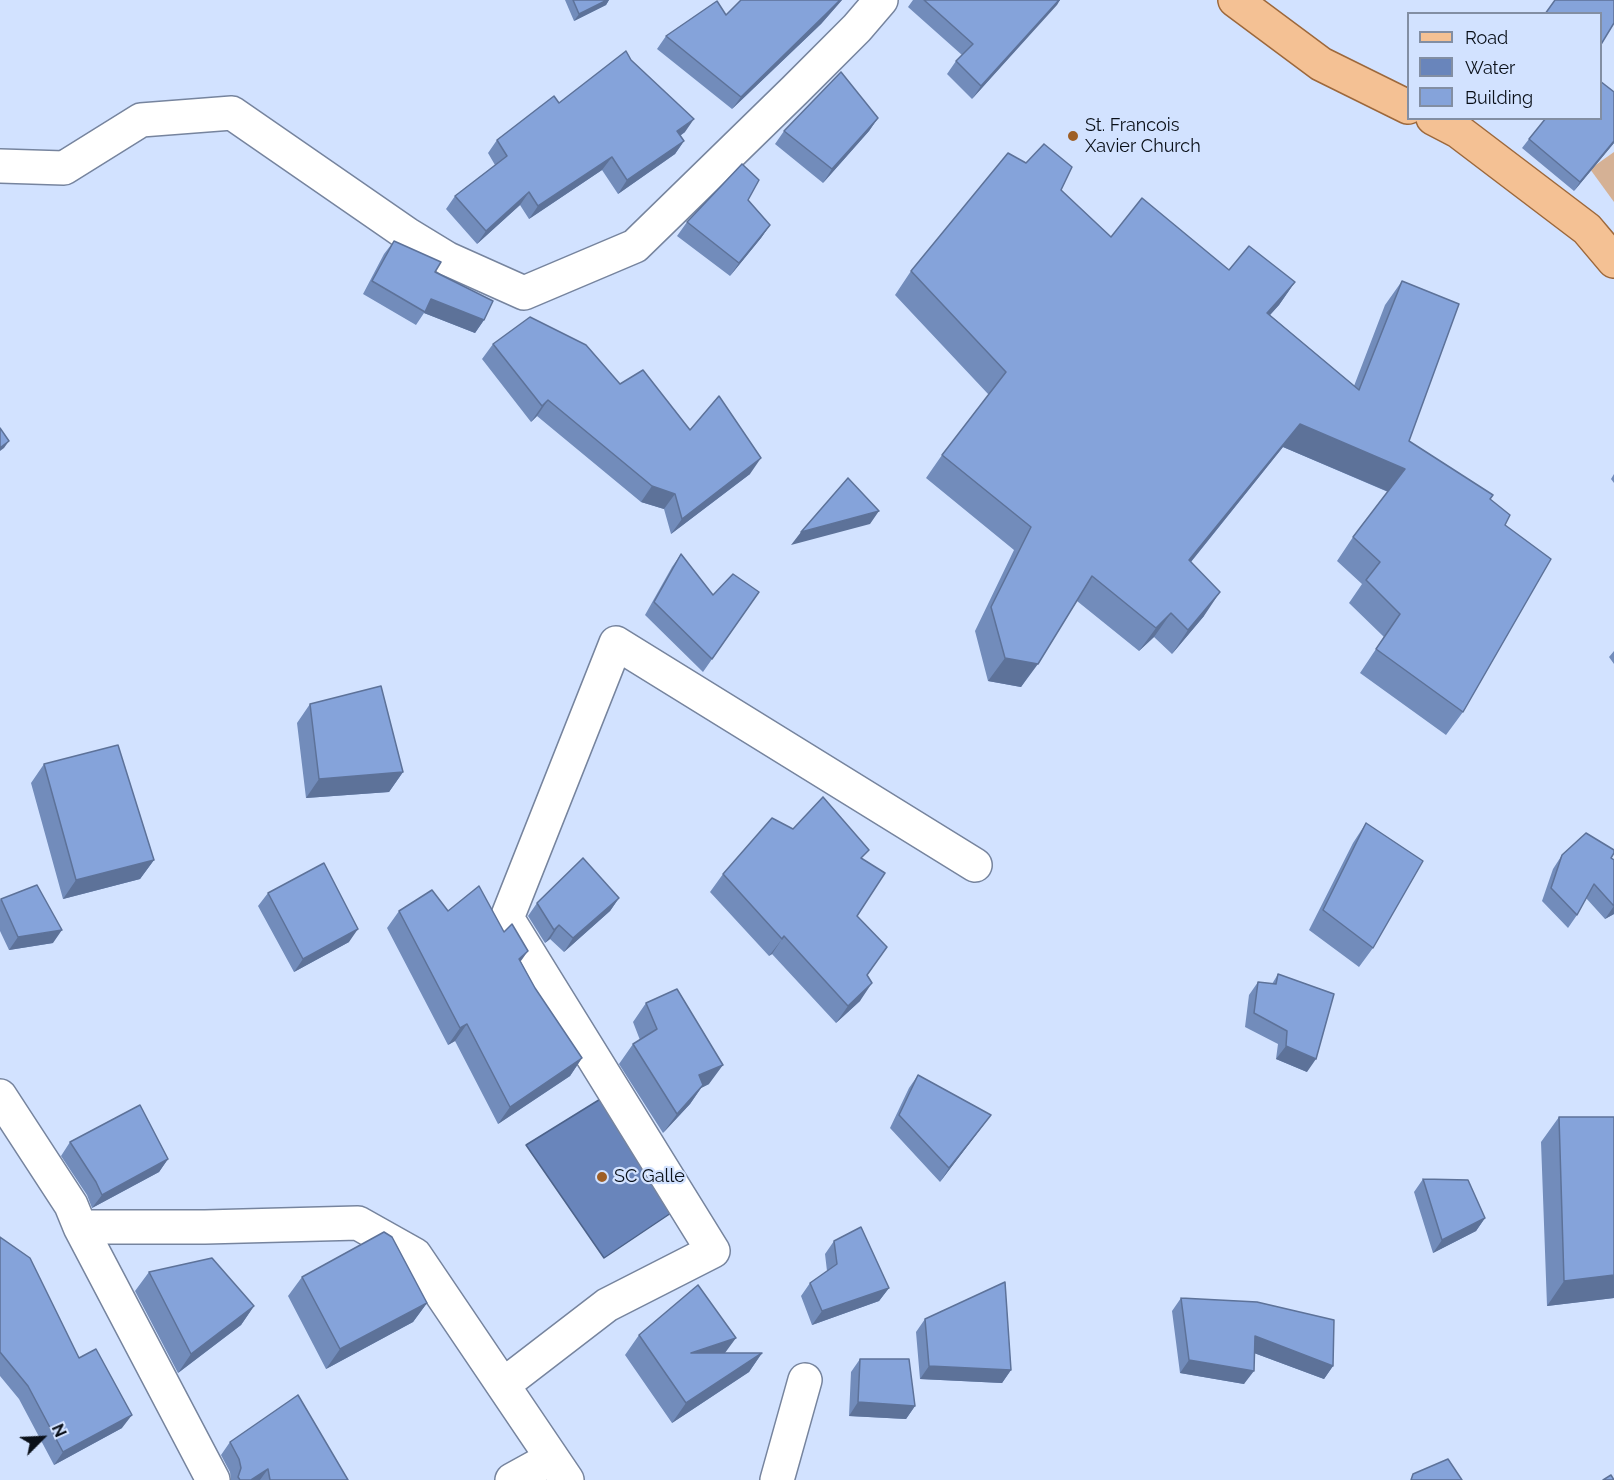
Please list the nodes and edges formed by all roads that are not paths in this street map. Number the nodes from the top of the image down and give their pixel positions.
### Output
1 (881, 0) edge
2 (1235, 0) edge
3 (1407, 107) edge
4 (1436, 120) edge
5 (0, 166) edge
6 (1614, 261) edge
7 (975, 865) dead end
8 (0, 1096) edge
9 (80, 1227) junction
10 (805, 1380) dead end
11 (503, 1385) junction
12 (560, 1469) edge
13 (213, 1480) edge
14 (512, 1480) edge
15 (777, 1480) edge

1 - 5 street
2 - 3 main road
4 - 6 main road
7 - 11 street
8 - 9 street
9 - 11 street
9 - 13 street
10 - 15 street
11 - 12 street
12 - 14 street

